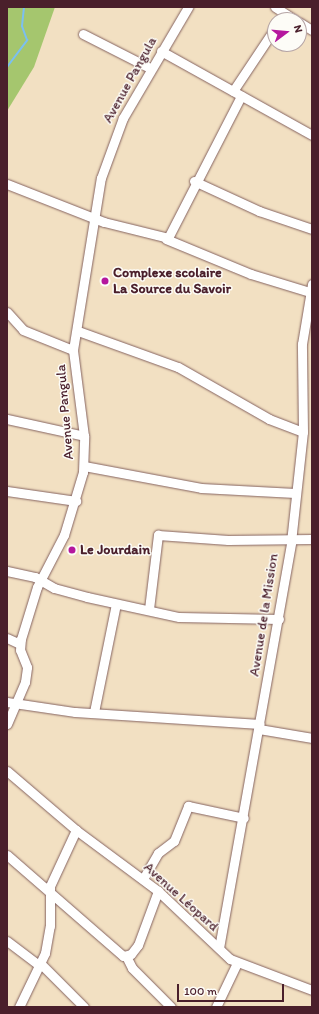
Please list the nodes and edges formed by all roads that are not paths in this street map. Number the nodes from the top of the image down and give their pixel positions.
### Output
1 (188, 7) edge
2 (83, 34) dead end
3 (267, 42) edge
4 (161, 50) junction
5 (150, 68) junction
6 (237, 94) junction
7 (312, 135) edge
8 (194, 181) junction
9 (7, 184) edge
10 (92, 217) junction
11 (312, 229) edge
12 (166, 239) junction
13 (311, 288) edge
14 (7, 312) edge
15 (78, 331) junction
16 (73, 350) junction
17 (7, 419) edge
18 (303, 432) junction
19 (84, 436) junction
20 (84, 466) junction
21 (7, 491) edge
22 (295, 493) junction
23 (76, 501) junction
24 (312, 540) edge
25 (291, 542) junction
26 (7, 571) edge
27 (41, 580) junction
28 (116, 604) junction
29 (148, 609) junction
30 (279, 619) junction
31 (7, 638) edge
32 (20, 644) junction
33 (7, 702) edge
34 (16, 705) junction
35 (94, 712) junction
36 (7, 724) edge
37 (260, 727) junction
38 (312, 738) edge
39 (7, 771) edge
40 (244, 818) junction
41 (76, 830) junction
42 (7, 855) edge
43 (143, 879) junction
44 (50, 891) junction
45 (158, 891) junction
46 (7, 941) edge
47 (219, 948) junction
48 (126, 956) junction
49 (237, 963) junction
50 (40, 965) junction
51 (312, 990) edge
52 (19, 1007) edge
53 (84, 1007) edge
54 (171, 1007) edge
55 (216, 1007) edge

1 - 4 street, Avenue Pangula
2 - 5 street
3 - 6 street
4 - 5 street, Avenue Pangula
4 - 6 street
5 - 10 street, Avenue Pangula
6 - 7 street
6 - 8 street
8 - 11 street
8 - 12 street
9 - 10 street
10 - 12 street
10 - 15 street, Avenue Pangula
12 - 13 street
13 - 18 street, Avenue de la Mission
14 - 16 street
15 - 16 street, Avenue Pangula
15 - 18 street
16 - 19 street, Avenue Pangula
17 - 19 street
18 - 22 street, Avenue de la Mission
19 - 20 street, Avenue Pangula
20 - 22 street
20 - 23 street, Avenue Pangula
21 - 23 street
22 - 25 street, Avenue de la Mission
23 - 27 street, Avenue Pangula
24 - 25 street
25 - 29 street
25 - 30 street, Avenue de la Mission
26 - 27 street
27 - 28 street
27 - 32 street, Avenue Pangula
28 - 29 street
28 - 35 street
29 - 30 street
30 - 37 street, Avenue de la Mission
31 - 32 street
32 - 34 street
33 - 34 street
34 - 35 street
34 - 36 street
35 - 37 street
37 - 38 street
37 - 40 street, Avenue de la Mission
39 - 41 street, Avenue Léopard
40 - 43 street
40 - 47 street, Avenue de la Mission
41 - 43 street, Avenue Léopard
41 - 44 street
42 - 44 street
43 - 45 street, Avenue Léopard
44 - 48 street
44 - 50 street
45 - 47 street, Avenue Léopard
45 - 48 street
46 - 50 street
47 - 49 street, Avenue Léopard
48 - 54 street
49 - 51 street, Avenue Léopard
49 - 55 street
50 - 52 street
50 - 53 street

